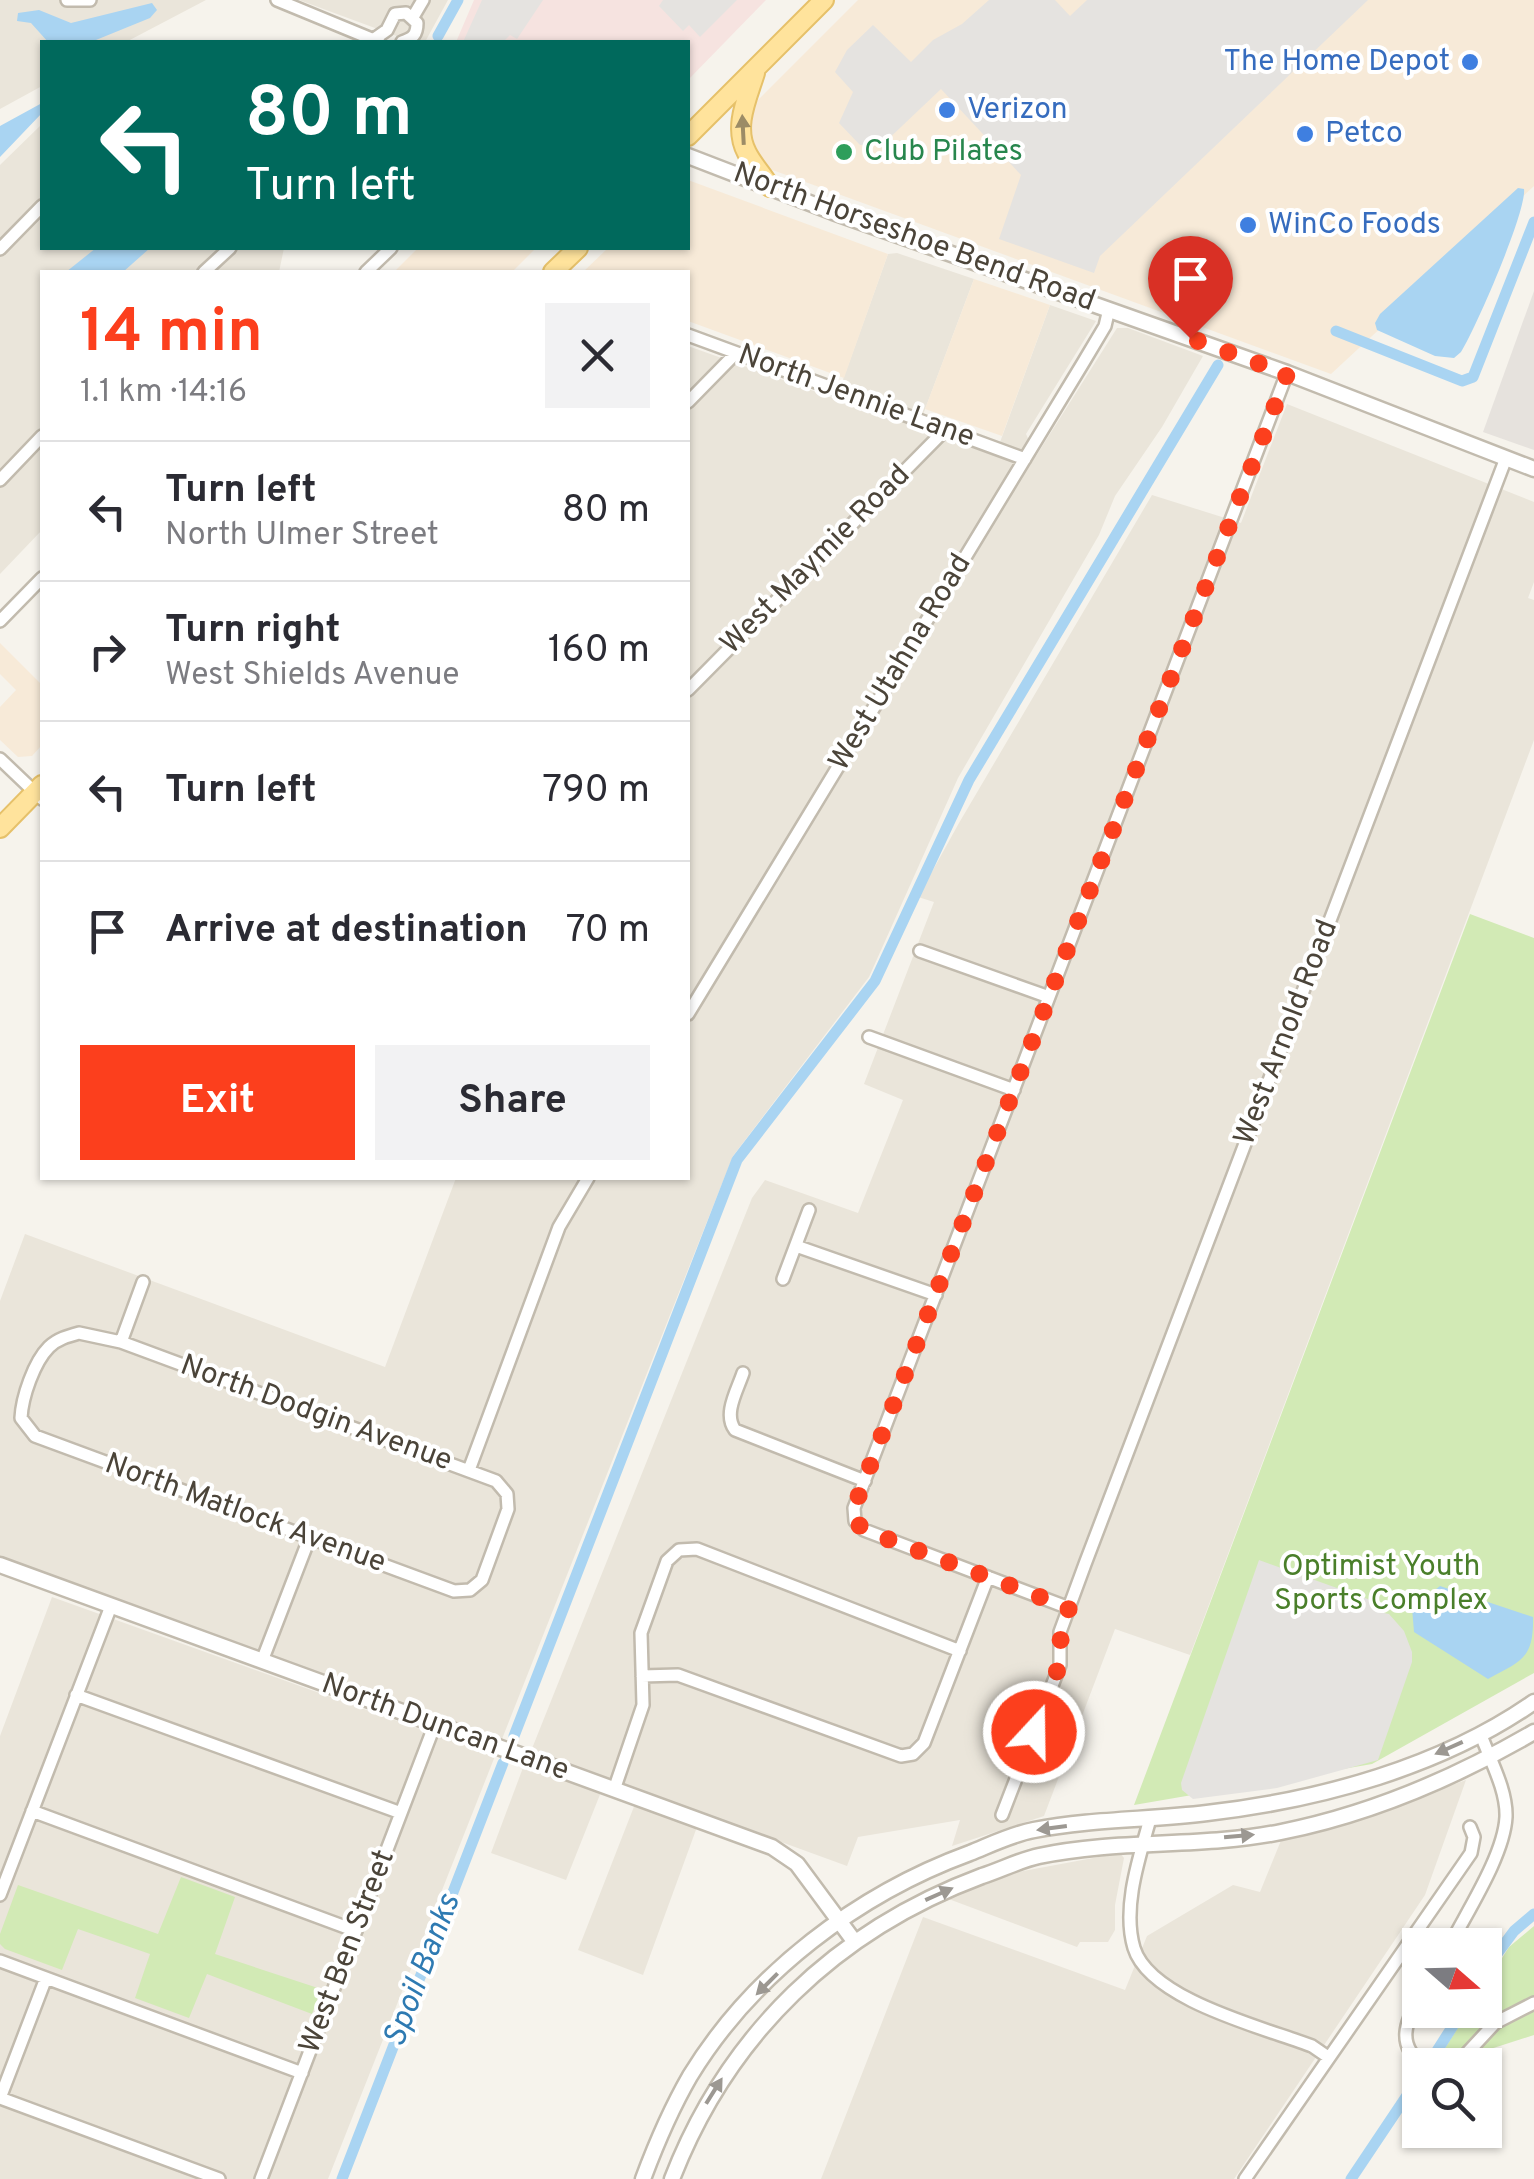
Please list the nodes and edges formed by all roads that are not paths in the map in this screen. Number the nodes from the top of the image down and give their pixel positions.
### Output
1 (67, 0) edge
2 (90, 0) edge
3 (277, 0) edge
4 (424, 0) edge
5 (824, 0) edge
6 (414, 17) junction
7 (368, 40) edge
8 (375, 40) edge
9 (408, 40) edge
10 (757, 67) junction
11 (690, 134) edge
12 (690, 157) edge
13 (770, 187) junction
14 (40, 208) edge
15 (0, 249) edge
16 (228, 250) edge
17 (388, 250) edge
18 (576, 250) edge
19 (206, 270) edge
20 (368, 270) edge
21 (555, 270) edge
22 (1109, 309) junction
23 (690, 336) edge
24 (736, 353) junction
25 (1287, 374) junction
26 (690, 400) edge
27 (944, 430) junction
28 (40, 438) edge
29 (1506, 458) junction
30 (1025, 460) junction
31 (1534, 469) edge
32 (0, 480) edge
33 (40, 580) edge
34 (0, 622) edge
35 (690, 688) edge
36 (0, 759) edge
37 (40, 792) edge
38 (0, 828) edge
39 (920, 951) dead end
40 (1049, 997) junction
41 (690, 1011) edge
42 (868, 1036) dead end
43 (1014, 1090) junction
44 (587, 1180) edge
45 (809, 1210) dead end
46 (796, 1246) junction
47 (784, 1279) dead end
48 (143, 1282) dead end
49 (936, 1295) junction
50 (120, 1342) junction
51 (743, 1374) dead end
52 (24, 1426) joint
53 (469, 1470) junction
54 (865, 1481) junction
55 (309, 1539) junction
56 (0, 1565) edge
57 (988, 1577) junction
58 (470, 1590) joint
59 (111, 1606) junction
60 (1069, 1608) junction
61 (960, 1651) junction
62 (262, 1661) junction
63 (642, 1676) junction
64 (76, 1695) junction
65 (1534, 1702) edge
66 (435, 1724) junction
67 (1534, 1732) edge
68 (1482, 1734) junction
69 (1490, 1758) junction
70 (614, 1790) junction
71 (32, 1811) junction
72 (401, 1814) junction
73 (1002, 1815) dead end
74 (1150, 1819) junction
75 (1470, 1827) dead end
76 (1142, 1845) junction
77 (0, 1895) edge
78 (840, 1920) junction
79 (1458, 1928) edge
80 (356, 1931) junction
81 (854, 1942) junction
82 (0, 1961) edge
83 (46, 1978) junction
84 (1534, 2003) edge
85 (1472, 2048) edge
86 (1328, 2057) junction
87 (302, 2073) junction
88 (0, 2098) edge
89 (219, 2179) edge
90 (261, 2179) edge
91 (643, 2179) edge
92 (672, 2179) edge
93 (1245, 2179) edge

1 - 2 street
3 - 7 street
4 - 6 street
5 - 10 main road
6 - 8 street
6 - 9 street
10 - 11 main road
13 -> 10 main road
12 - 13 street, North Horseshoe Bend Road
13 - 22 street, North Horseshoe Bend Road
14 - 15 street
16 - 19 street
17 - 20 street
18 - 21 main road
22 - 25 street, North Horseshoe Bend Road
22 - 30 street, West Utahna Road
23 - 24 street, North Jennie Lane
24 - 26 street
24 - 27 street, North Jennie Lane
25 - 29 street, North Horseshoe Bend Road
25 - 40 street
27 - 30 street, North Jennie Lane
27 - 35 street, West Maymie Road
28 - 32 street
29 - 31 street, North Horseshoe Bend Road
29 - 60 street, West Arnold Road
30 - 41 street, West Utahna Road
33 - 34 street
36 - 37 street
37 - 38 main road
39 - 40 street
40 - 43 street
42 - 43 street
43 - 49 street
44 - 53 street
45 - 46 street
46 - 47 street
46 - 49 street
48 - 50 street
49 - 54 street
50 - 52 street, North Dodgin Avenue
50 - 53 street, North Dodgin Avenue
51 - 54 street
52 - 55 street, North Matlock Avenue
53 - 58 street, North Dodgin Avenue
54 - 57 street
55 - 58 street, North Matlock Avenue
55 - 62 street
56 - 59 street, North Duncan Lane
57 - 60 street
57 - 61 street
59 - 62 street, North Duncan Lane
59 - 64 street
60 - 73 street, West Arnold Road
61 - 63 street
61 - 63 street
62 - 66 street, North Duncan Lane
63 - 70 street
64 - 71 street
64 - 72 street
65 - 68 street
66 - 70 street, North Duncan Lane
66 - 72 street, West Ben Street
67 - 69 street
68 - 69 street
68 -> 74 street
76 -> 69 street
69 - 79 street
70 - 78 street, North Duncan Lane
71 - 77 street
71 - 80 street
72 - 80 street, West Ben Street
74 - 76 street
74 -> 78 street
75 - 86 street
81 -> 76 street
76 - 86 street
78 - 81 street, North Duncan Lane
78 -> 91 street
80 - 87 street, West Ben Street
92 -> 81 street
82 - 83 street
83 - 87 street
83 - 88 street
84 - 85 street
86 - 93 street
87 - 90 street, West Ben Street
88 - 89 street

